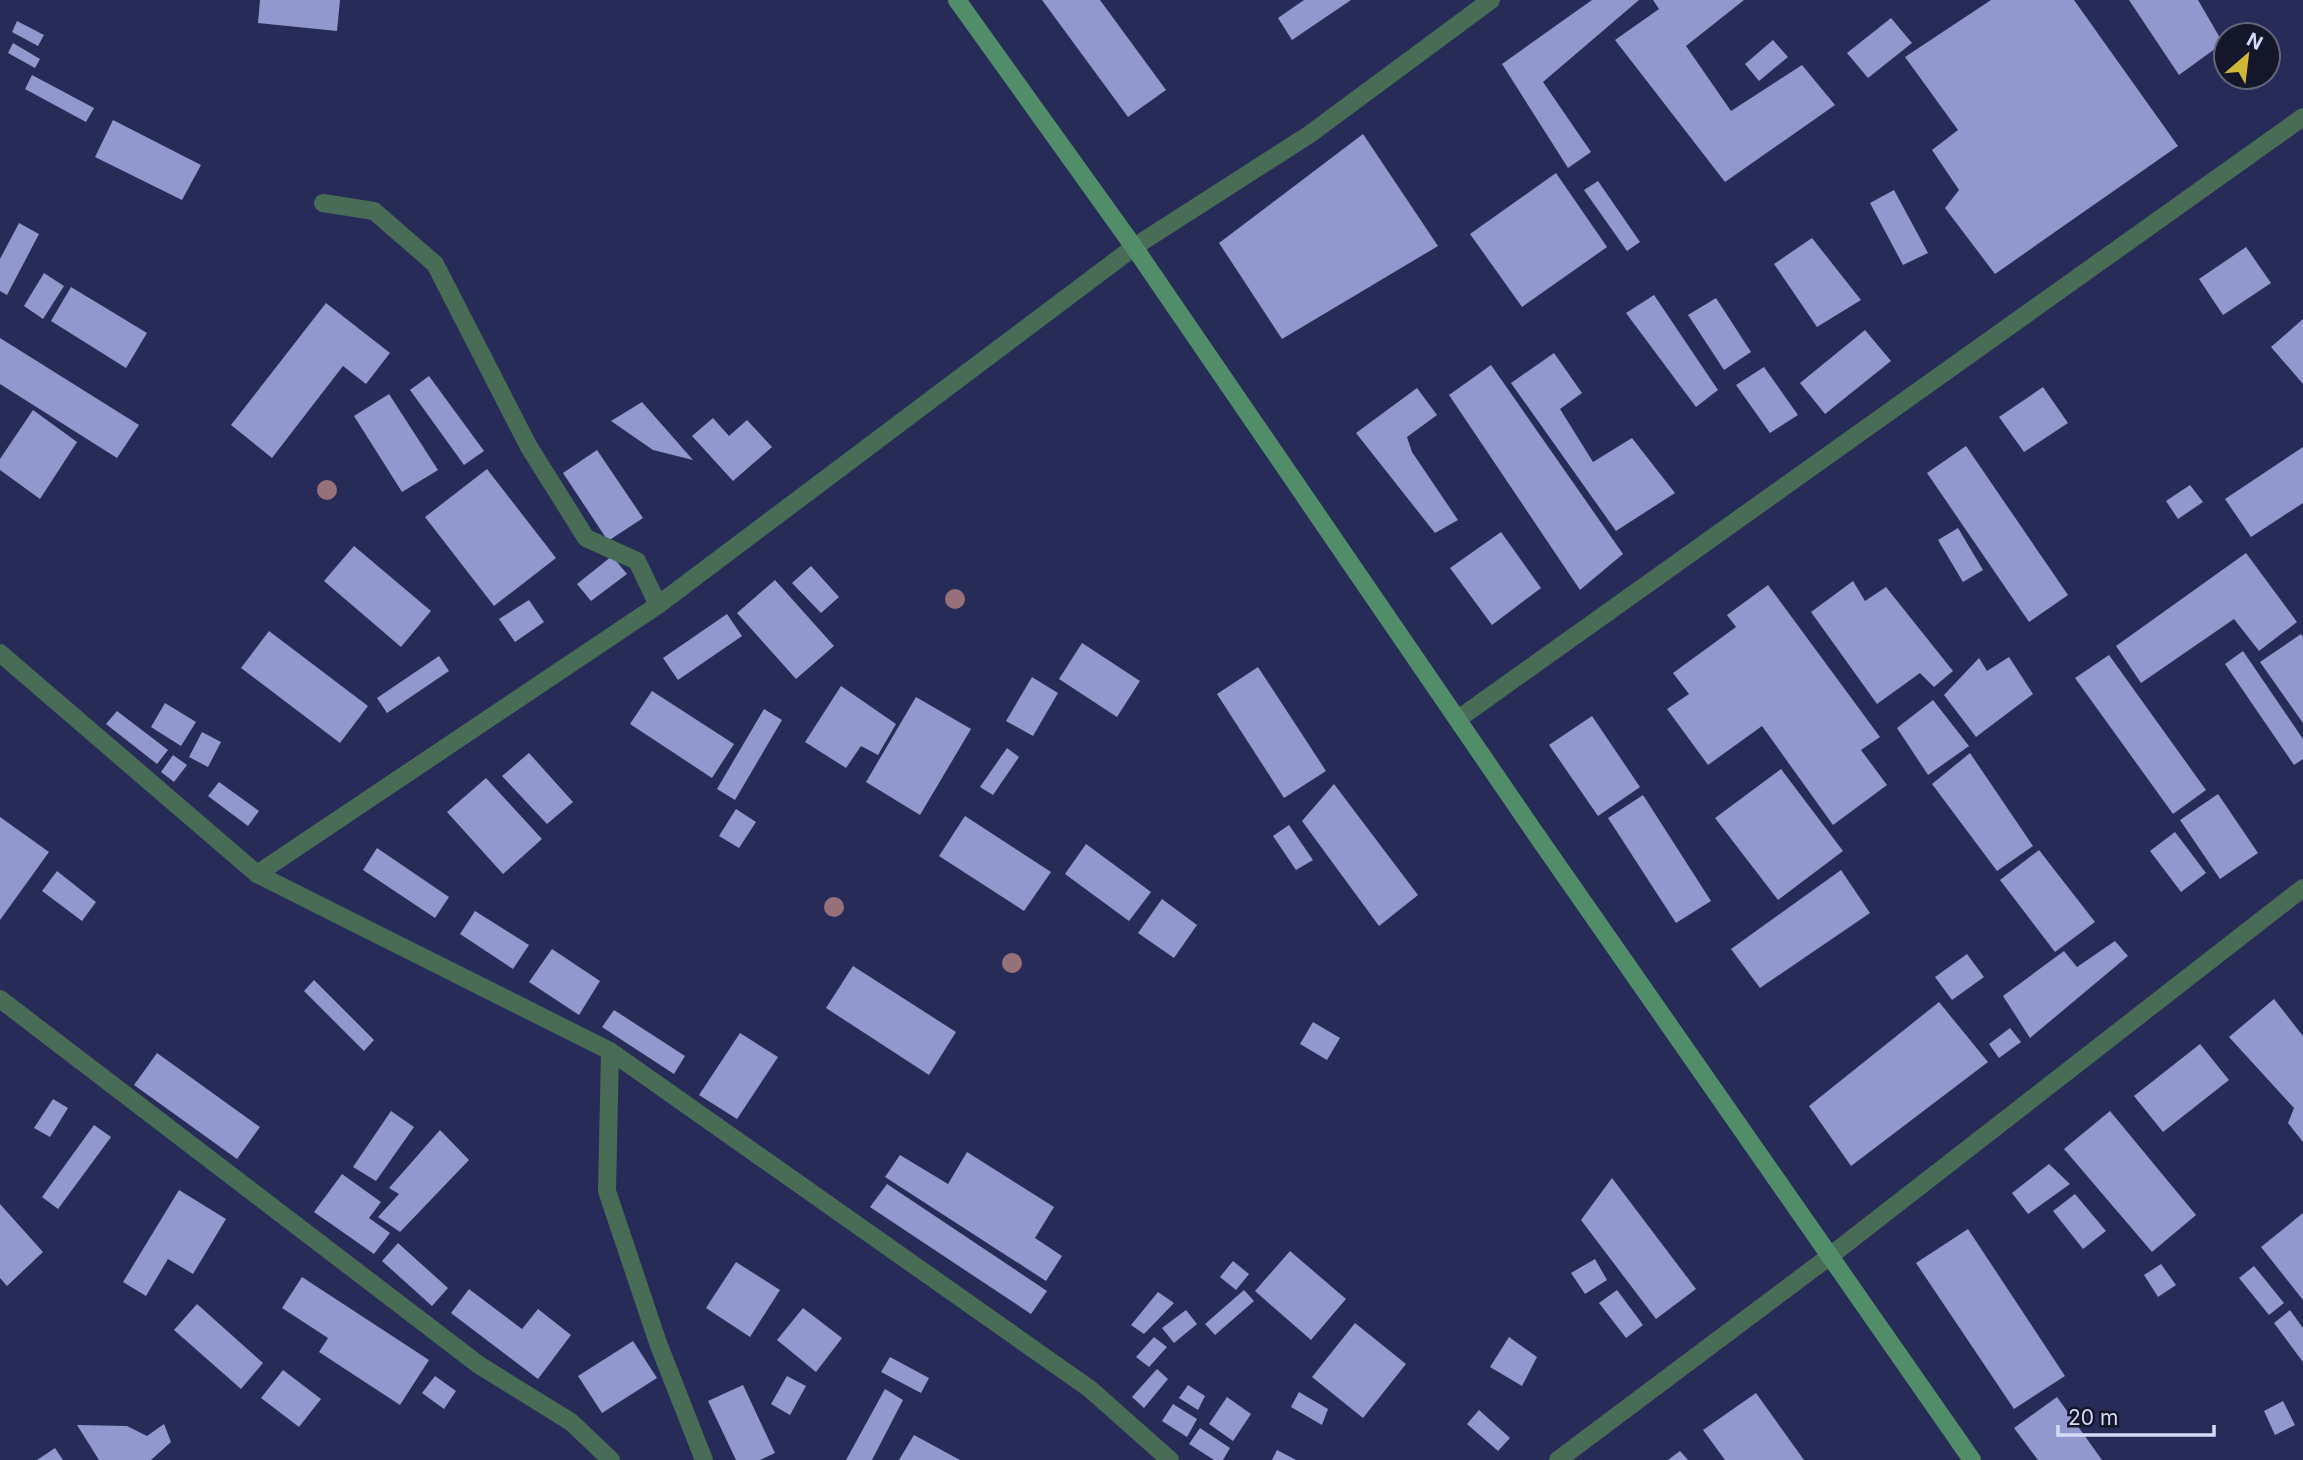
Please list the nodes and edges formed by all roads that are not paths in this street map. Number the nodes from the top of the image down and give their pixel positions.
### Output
1 (957, 0) edge
2 (1491, 0) edge
3 (2303, 117) edge
4 (323, 203) dead end
5 (1134, 247) junction
6 (658, 605) junction
7 (0, 653) edge
8 (1458, 719) junction
9 (257, 874) junction
10 (2303, 888) edge
11 (0, 999) edge
12 (610, 1051) junction
13 (1830, 1256) junction
14 (611, 1460) edge
15 (704, 1460) edge
16 (1170, 1460) edge
17 (1558, 1460) edge
18 (1972, 1460) edge

1 - 5 main road
2 - 5 street
3 - 8 street
4 - 6 street
5 - 6 street
5 - 8 main road
6 - 9 street
7 - 9 street
8 - 13 main road
9 - 12 street
10 - 13 street
11 - 14 street
12 - 15 street
12 - 16 street
13 - 17 street
13 - 18 main road

